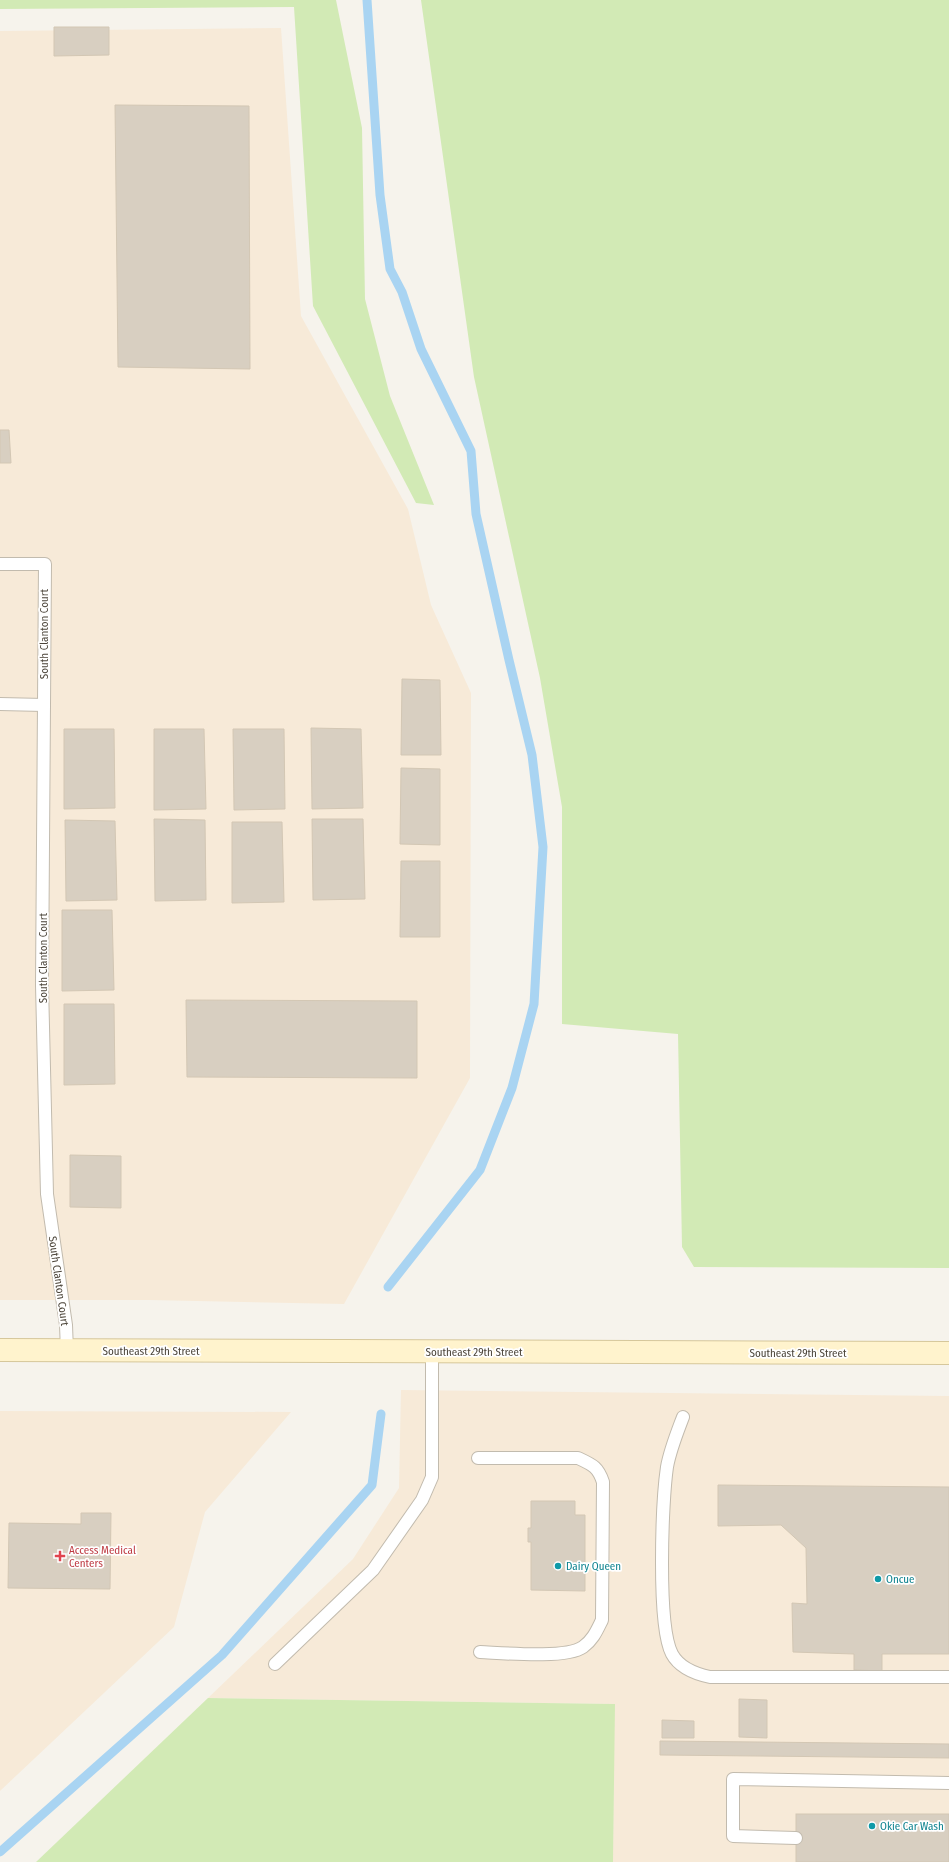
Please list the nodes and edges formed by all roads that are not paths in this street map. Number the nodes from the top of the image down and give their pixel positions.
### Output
1 (0, 564) edge
2 (0, 704) edge
3 (44, 705) junction
4 (0, 1350) edge
5 (67, 1351) junction
6 (432, 1352) junction
7 (949, 1353) edge
8 (683, 1418) dead end
9 (478, 1458) dead end
10 (480, 1652) dead end
11 (275, 1664) dead end
12 (949, 1677) edge
13 (949, 1783) edge
14 (796, 1838) dead end

1 - 3 lane, South Clanton Court
2 - 3 lane
3 - 5 lane, South Clanton Court
4 - 5 main road, Southeast 29th Street
5 - 6 main road, Southeast 29th Street
6 - 7 main road, Southeast 29th Street
6 - 11 lane
8 - 12 lane
9 - 10 lane
13 - 14 lane

